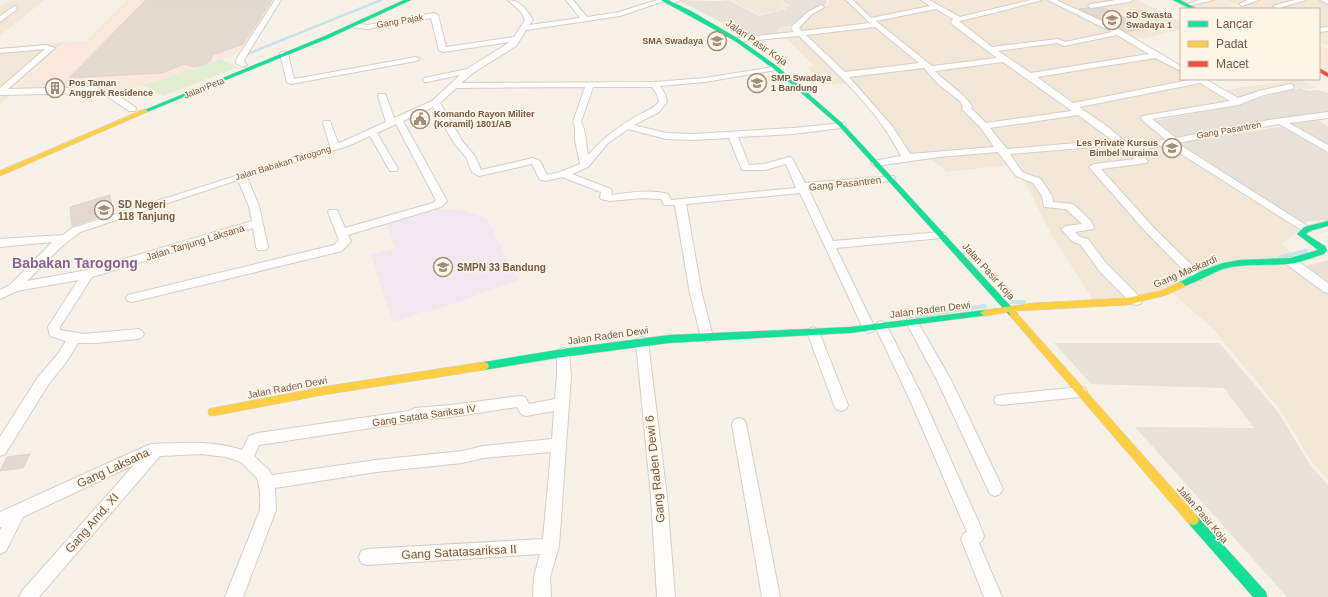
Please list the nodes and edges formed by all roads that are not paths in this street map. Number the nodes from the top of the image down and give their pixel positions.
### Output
1 (278, 0) edge
2 (395, 0) edge
3 (408, 0) edge
4 (511, 0) edge
5 (569, 0) edge
6 (849, 0) edge
7 (924, 0) edge
8 (1039, 0) edge
9 (1051, 0) edge
10 (1130, 0) edge
11 (1176, 0) edge
12 (1210, 0) edge
13 (1256, 0) edge
14 (1303, 0) edge
15 (1323, 0) edge
16 (669, 1) edge
17 (1328, 2) edge
18 (1242, 4) dead end
19 (1186, 5) junction
20 (1091, 6) dead end
21 (821, 7) dead end
22 (936, 7) junction
23 (15, 8) dead end
24 (1193, 8) edge
25 (1279, 8) edge
26 (957, 18) junction
27 (585, 19) junction
28 (0, 20) edge
29 (873, 22) junction
30 (354, 25) junction
31 (525, 28) junction
32 (800, 33) junction
33 (1118, 33) junction
34 (323, 36) junction
35 (517, 39) junction
36 (738, 40) junction
37 (990, 50) junction
38 (0, 51) edge
39 (284, 54) junction
40 (1157, 55) junction
41 (416, 59) dead end
42 (1004, 60) junction
43 (243, 65) junction
44 (928, 67) junction
45 (776, 68) junction
46 (1180, 68) edge
47 (470, 71) junction
48 (843, 75) junction
49 (1030, 76) junction
50 (427, 80) dead end
51 (1200, 80) edge
52 (590, 84) junction
53 (654, 84) junction
54 (456, 86) junction
55 (1290, 86) dead end
56 (0, 92) edge
57 (382, 96) dead end
58 (1238, 102) junction
59 (435, 103) junction
60 (1071, 106) junction
61 (132, 109) junction
62 (1080, 112) junction
63 (1328, 114) edge
64 (1317, 117) junction
65 (394, 121) junction
66 (1281, 122) junction
67 (327, 123) dead end
68 (1328, 123) edge
69 (841, 125) junction
70 (628, 126) junction
71 (984, 126) junction
72 (372, 132) junction
73 (733, 135) junction
74 (1170, 141) junction
75 (1120, 142) junction
76 (335, 147) junction
77 (1130, 149) junction
78 (1328, 149) edge
79 (1003, 150) junction
80 (907, 157) junction
81 (876, 163) junction
82 (0, 165) edge
83 (585, 165) junction
84 (393, 169) dead end
85 (0, 174) edge
86 (563, 174) junction
87 (241, 176) junction
88 (890, 178) junction
89 (801, 188) junction
90 (680, 202) junction
91 (332, 212) dead end
92 (258, 223) junction
93 (1328, 223) edge
94 (1307, 229) junction
95 (341, 234) junction
96 (941, 235) junction
97 (64, 238) junction
98 (0, 243) edge
99 (829, 245) junction
100 (262, 247) dead end
101 (1290, 261) junction
102 (88, 274) junction
103 (1197, 277) junction
104 (14, 288) junction
105 (1328, 289) edge
106 (0, 295) edge
107 (132, 298) dead end
108 (1136, 301) junction
109 (1009, 309) junction
110 (912, 322) junction
111 (875, 327) junction
112 (813, 332) junction
113 (138, 334) dead end
114 (75, 337) junction
115 (707, 337) junction
116 (642, 342) junction
117 (563, 353) junction
118 (1080, 392) junction
119 (1001, 400) dead end
120 (561, 404) junction
121 (841, 405) dead end
122 (213, 412) dead end
123 (739, 424) dead end
124 (558, 445) junction
125 (156, 449) junction
126 (0, 450) edge
127 (246, 458) junction
128 (266, 483) junction
129 (995, 489) dead end
130 (17, 513) junction
131 (0, 520) edge
132 (0, 546) edge
133 (551, 546) junction
134 (367, 558) dead end
135 (28, 597) edge
136 (234, 597) edge
137 (542, 597) edge
138 (666, 597) edge
139 (771, 597) edge
140 (993, 597) edge
141 (1261, 597) edge

1 - 43 street
2 - 34 main road, Jalan Peta
3 - 30 main road, Jalan Peta
4 - 31 street
5 - 27 street
6 - 29 street
7 - 22 street
8 - 26 street
9 - 33 street
10 - 20 street
11 - 19 main road
12 - 19 street
13 - 18 street
14 - 25 street
15 - 17 street
16 - 27 street
16 - 36 main road, Jalan Pasir Koja
19 - 24 main road
21 - 32 street
22 - 26 street
22 - 29 street
23 - 28 street
26 - 37 street
27 - 31 street
29 - 32 street
29 - 44 street
30 - 34 main road, Jalan Peta
30 - 35 street, Gang Pajak
31 - 35 street, Jalan Babakan Tarogong
32 - 36 street
32 - 48 street
33 - 37 street
33 - 40 street
34 - 39 main road, Jalan Peta
34 - 43 main road, Jalan Peta
35 - 47 street, Jalan Babakan Tarogong
36 - 45 main road, Jalan Pasir Koja
37 - 42 street
38 - 56 street
39 - 41 street
39 - 85 main road, Jalan Peta
40 - 46 street
40 - 49 street
42 - 44 street
42 - 49 street
43 - 61 main road, Jalan Peta
44 - 48 street
44 - 71 street
45 - 53 street
45 - 69 main road, Jalan Pasir Koja
47 - 50 street
47 - 54 street, Jalan Babakan Tarogong
48 - 80 street
49 - 60 street
51 - 58 street
51 - 60 street
52 - 53 street
52 - 54 street
52 - 83 street
53 - 70 street
54 - 59 street, Jalan Babakan Tarogong
55 - 58 street
56 - 61 street
57 - 65 street
58 - 74 street
59 - 65 street, Jalan Babakan Tarogong
59 - 86 street
60 - 62 street
61 - 82 main road, Jalan Peta
62 - 71 street
62 - 75 street
63 - 64 street, Gang Pasantren
64 - 66 street, Gang Pasantren
64 - 68 street
65 - 72 street, Jalan Babakan Tarogong
65 - 95 street
66 - 74 street, Gang Pasantren
66 - 78 street
67 - 76 street
69 - 73 street
69 - 81 main road, Jalan Pasir Koja
70 - 73 street
70 - 83 street
71 - 79 street
72 - 76 street, Jalan Babakan Tarogong
72 - 84 street
73 - 89 street
74 - 77 street, Gang Pasantren
74 - 94 street
75 - 77 street
75 - 79 street, Gang Pasantren
76 - 87 street, Jalan Babakan Tarogong
77 - 103 street
79 - 80 street, Gang Pasantren
79 - 108 street
80 - 81 street, Gang Pasantren
81 - 88 main road, Jalan Pasir Koja
83 - 86 street
86 - 90 street
87 - 92 street, Jalan Tanjung Laksana
87 - 97 street, Jalan Babakan Tarogong
88 - 89 street, Gang Pasantren
88 - 96 main road, Jalan Pasir Koja
89 - 90 street, Gang Pasantren
89 - 99 street
90 - 115 street
91 - 95 street
92 - 100 street
92 - 102 street, Jalan Tanjung Laksana
93 - 94 main road
94 - 101 main road, Gang Maskardi
95 - 107 street
96 - 99 street
96 - 109 main road, Jalan Pasir Koja
97 - 98 street
97 - 104 street, Jalan Babakan Tarogong
99 - 111 street
101 - 103 main road, Gang Maskardi
101 - 105 street
102 - 104 street, Jalan Tanjung Laksana
102 - 114 street
103 - 108 main road, Gang Maskardi
104 - 106 street, Jalan Babakan Tarogong
108 - 109 main road, Gang Maskardi
109 - 110 main road, Jalan Raden Dewi
109 - 118 main road, Jalan Pasir Koja
110 - 111 main road, Jalan Raden Dewi
110 - 129 street
111 - 112 main road, Jalan Raden Dewi
111 - 140 street
112 - 115 main road, Jalan Raden Dewi
112 - 121 street
113 - 114 street
114 - 126 street
115 - 116 main road, Jalan Raden Dewi
116 - 117 main road, Jalan Raden Dewi
116 - 138 street, Gang Raden Dewi 6
117 - 120 street
117 - 122 main road, Jalan Raden Dewi
118 - 119 street
118 - 141 main road, Jalan Pasir Koja
120 - 124 street
120 - 127 street, Gang Satata Sariksa IV
123 - 139 street
124 - 128 street
124 - 133 street
125 - 127 street, Gang Laksana
125 - 130 street, Gang Laksana
125 - 135 street, Gang Amd. XI
127 - 128 street, Gang Laksana
128 - 136 street, Gang Laksana
130 - 131 street, Gang Laksana
130 - 132 street
133 - 134 street, Gang Satatasariksa II
133 - 137 street

